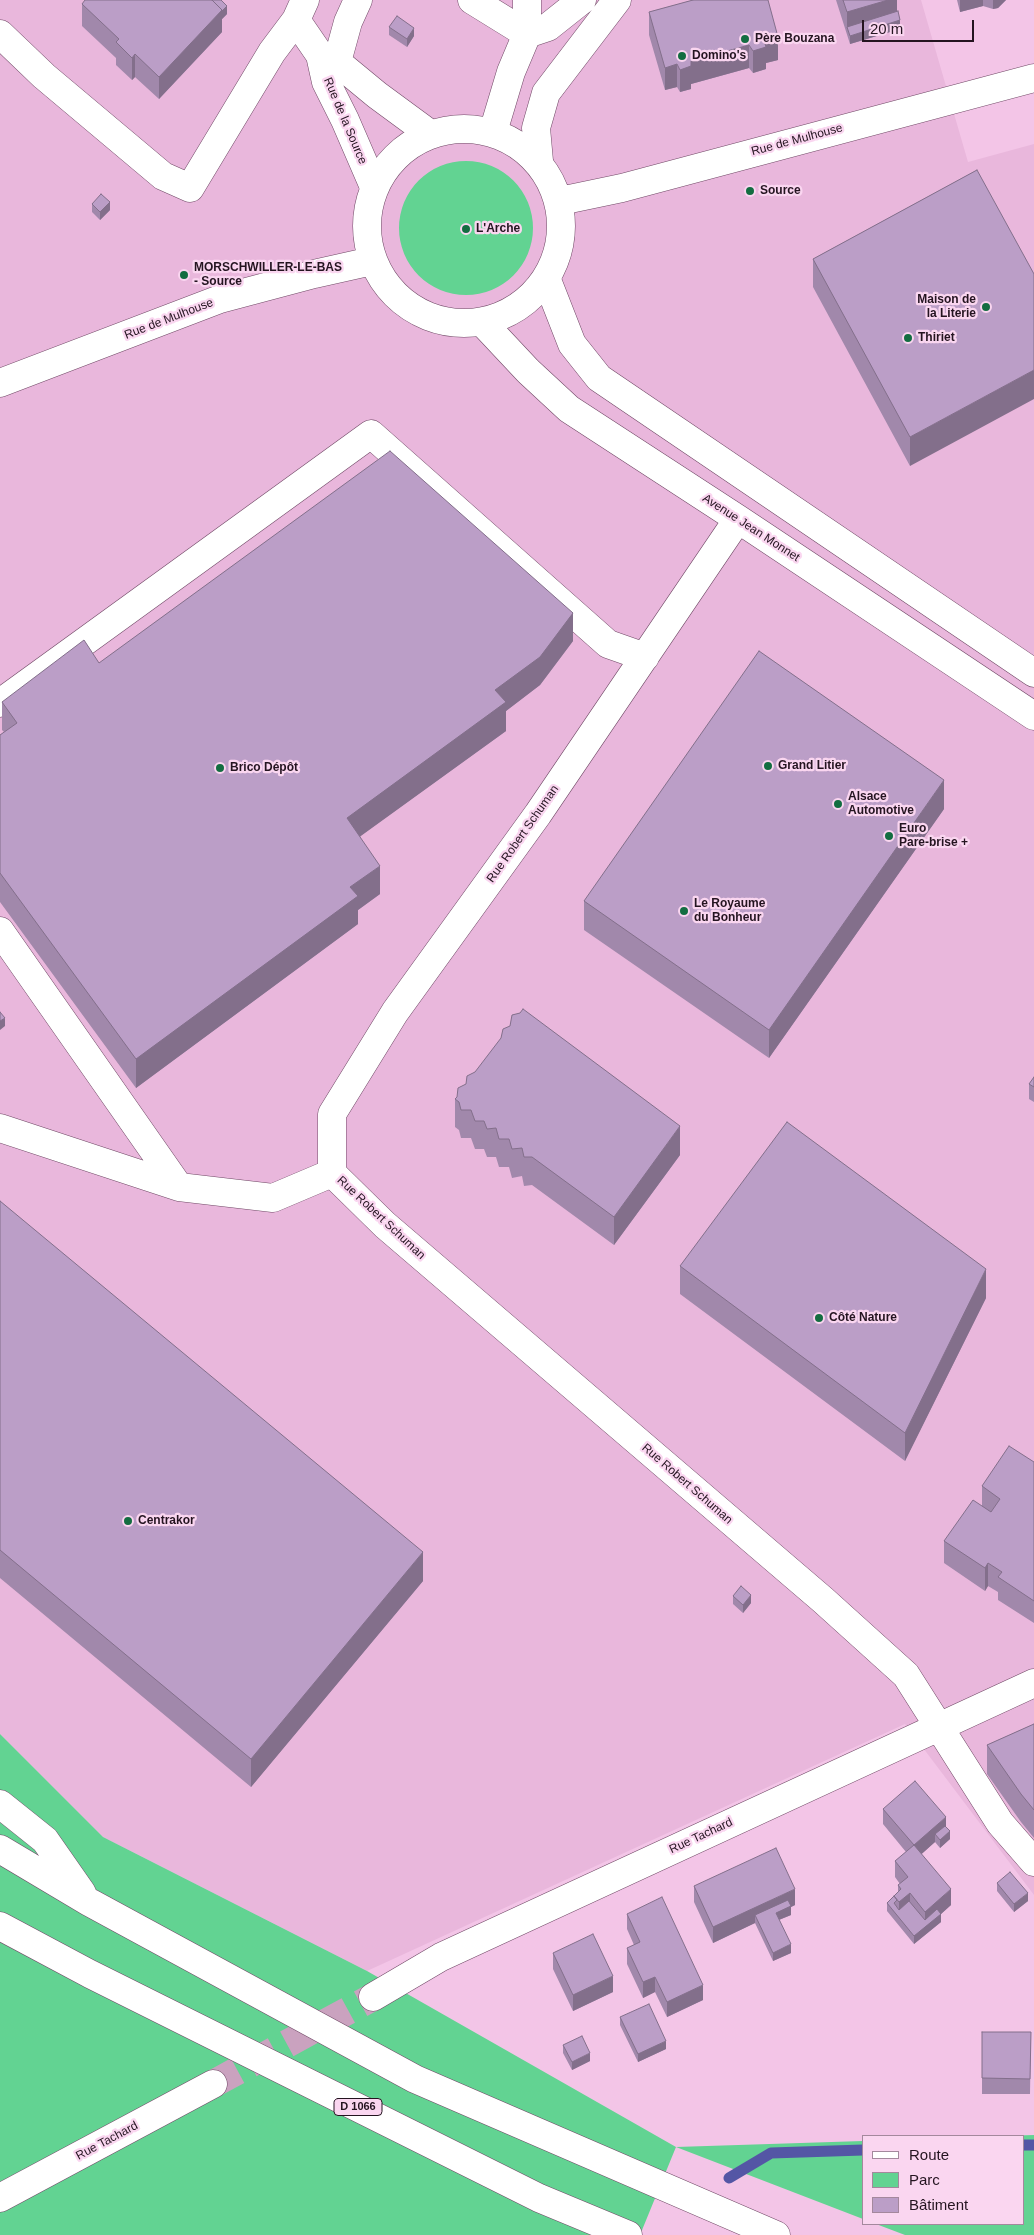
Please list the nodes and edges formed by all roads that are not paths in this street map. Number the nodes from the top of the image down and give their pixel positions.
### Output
1 (358, 0) edge
2 (472, 0) edge
3 (527, 0) edge
4 (582, 0) edge
5 (617, 0) edge
6 (302, 5) edge
7 (0, 34) edge
8 (527, 34) junction
9 (329, 58) junction
10 (1034, 78) edge
11 (493, 132) junction
12 (430, 134) junction
13 (539, 162) junction
14 (374, 187) junction
15 (560, 201) junction
16 (372, 261) junction
17 (547, 280) junction
18 (483, 323) junction
19 (0, 383) edge
20 (738, 518) junction
21 (645, 657) junction
22 (1030, 663) edge
23 (1001, 693) junction
24 (0, 703) edge
25 (1034, 716) edge
26 (3, 941) edge
27 (0, 1128) edge
28 (332, 1173) junction
29 (179, 1187) junction
30 (1034, 1683) edge
31 (940, 1726) junction
32 (0, 1804) edge
33 (0, 1849) edge
34 (1034, 1862) edge
35 (89, 1902) junction
36 (0, 1913) edge
37 (0, 1926) edge
38 (90, 1974) junction
39 (373, 1997) tunnel mouth
40 (213, 2084) tunnel mouth
41 (0, 2198) edge
42 (628, 2235) edge
43 (776, 2235) edge

1 - 9 main road
2 - 8 main road
3 - 8 main road
4 - 8 main road
5 - 13 main road
6 - 7 main road
6 - 9 main road, Rue de la Source
8 - 11 main road
9 - 12 main road, Rue de la Source
9 - 14 main road, Rue de la Source
10 - 15 main road, Rue de Mulhouse
11 - 12 main road
11 - 13 main road
12 - 14 main road
13 - 15 main road
14 - 16 main road
15 - 17 main road
16 - 18 main road
16 - 19 main road, Rue de Mulhouse
17 - 18 main road
17 - 22 main road
18 - 20 main road, Avenue Jean Monnet
20 - 21 main road, Rue Robert Schuman
20 - 23 main road, Avenue Jean Monnet
21 - 24 main road
21 - 28 main road, Rue Robert Schuman
22 - 23 main road
23 - 25 main road, Avenue Jean Monnet
26 - 29 main road
27 - 29 main road
28 - 29 main road
28 - 31 main road, Rue Robert Schuman
30 - 31 main road, Rue Tachard
31 - 34 main road, Rue Robert Schuman
31 - 39 main road, Rue Tachard
32 - 35 main road
33 - 35 main road
35 - 43 main road
36 - 38 main road, D 1066
37 - 38 main road
38 - 42 main road, D 1066
40 - 41 main road, Rue Tachard

